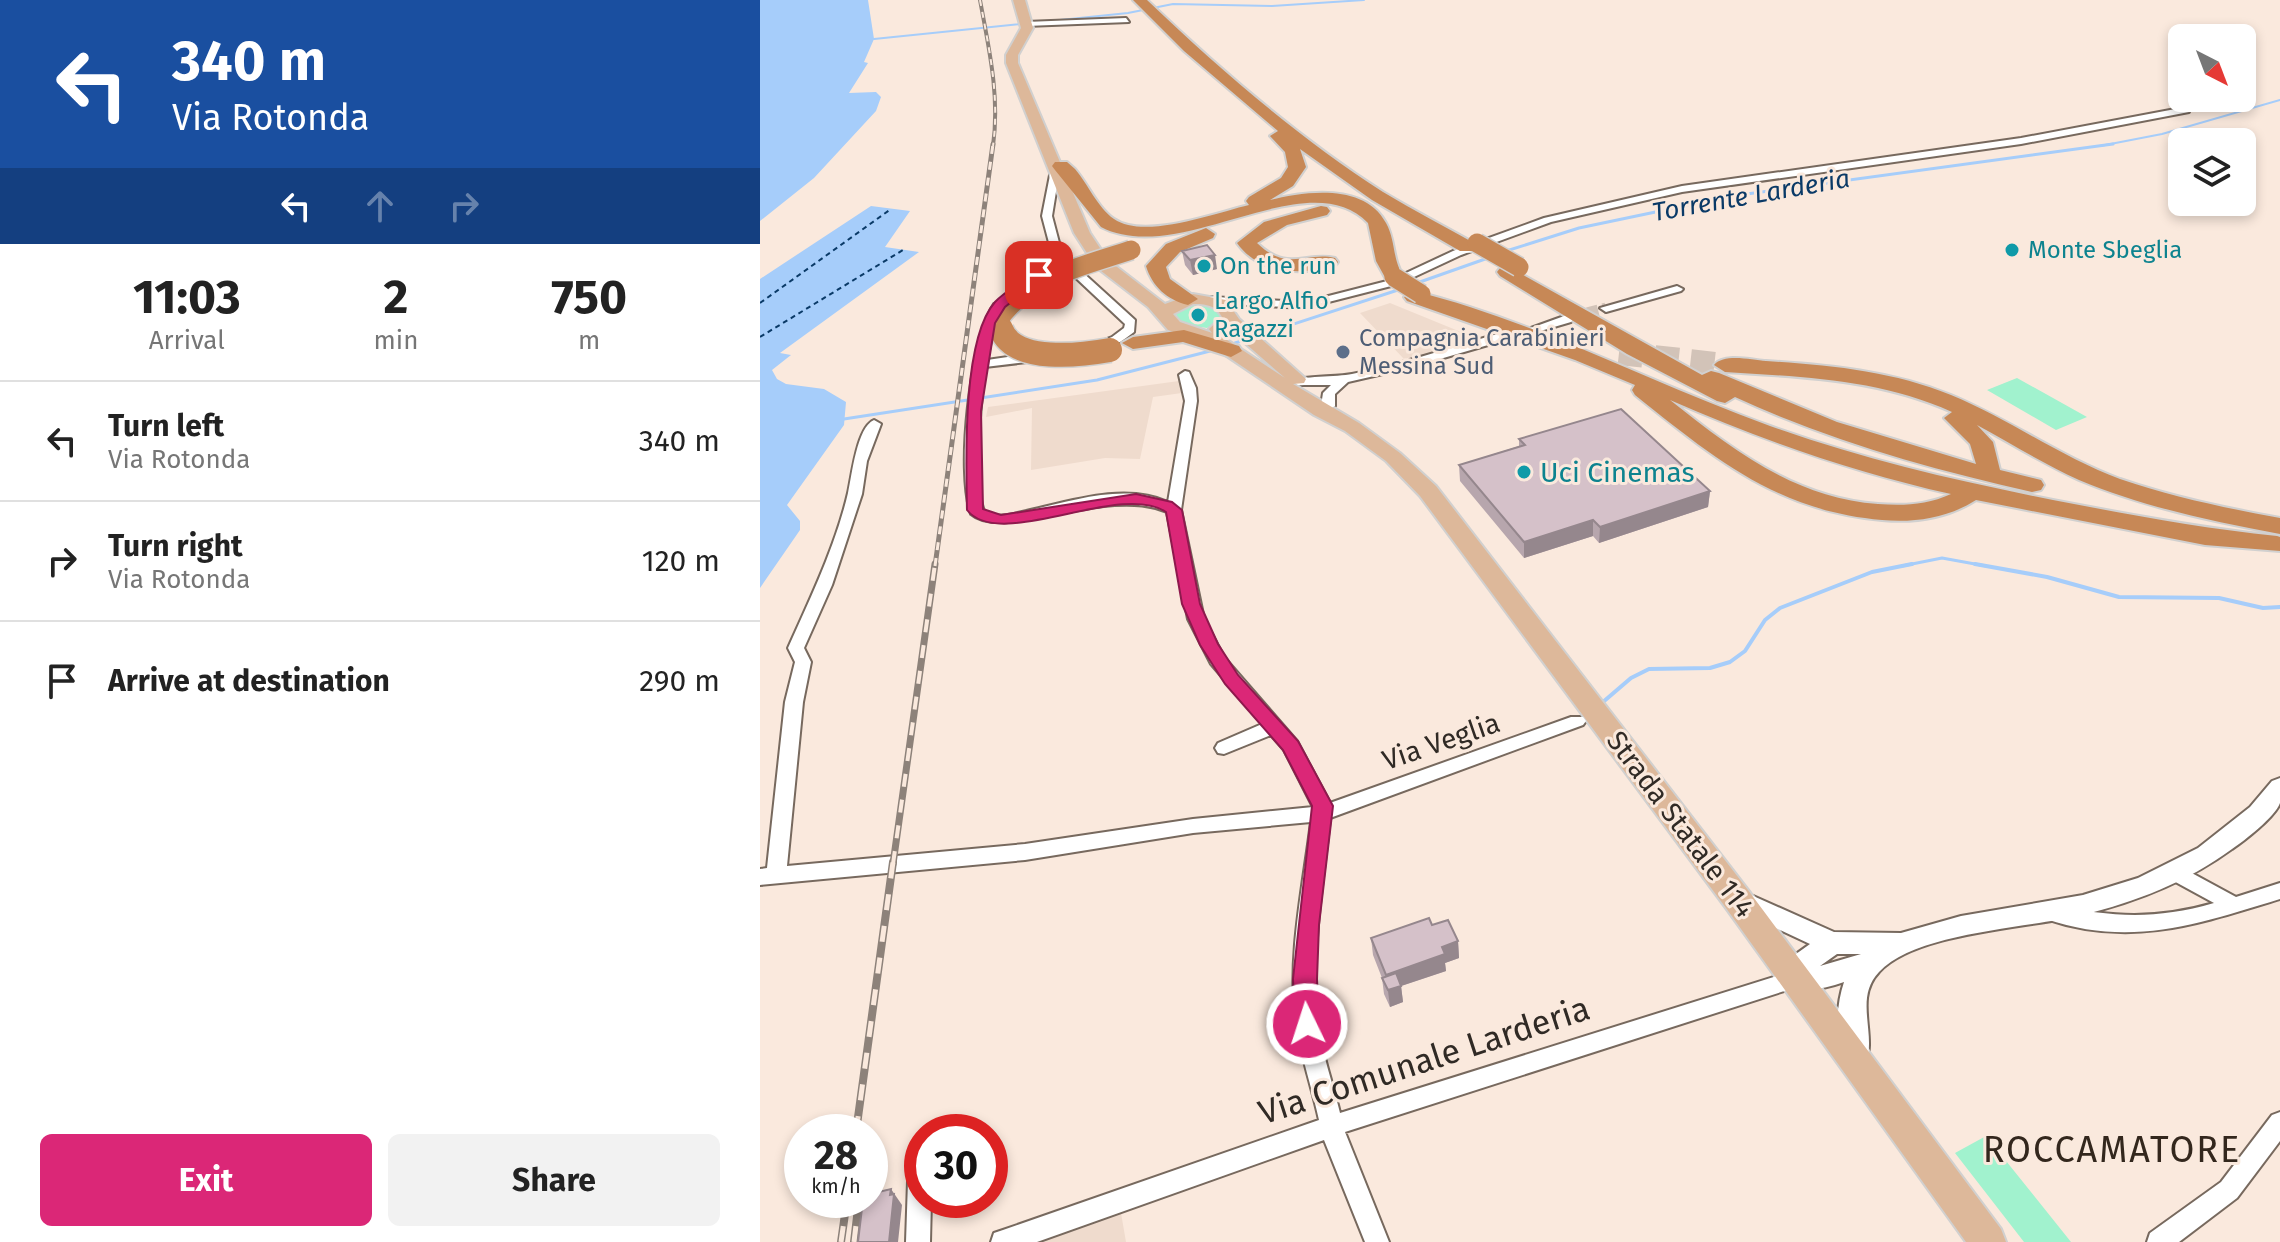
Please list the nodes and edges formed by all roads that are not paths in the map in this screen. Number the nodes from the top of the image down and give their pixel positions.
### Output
1 (1019, 0) edge
2 (1149, 5) edge
3 (1126, 20) dead end
4 (1025, 22) junction
5 (1189, 48) junction
6 (1242, 88) junction
7 (2175, 112) edge
8 (1056, 163) junction
9 (1070, 191) junction
10 (1292, 204) junction
11 (1047, 212) junction
12 (1091, 214) junction
13 (1211, 220) junction
14 (1370, 250) junction
15 (1134, 252) junction
16 (1056, 258) junction
17 (1328, 262) dead end
18 (1518, 271) junction
19 (1391, 279) junction
20 (1677, 289) dead end
21 (1418, 296) junction
22 (1186, 299) junction
23 (1210, 300) junction
24 (1265, 305) junction
25 (1606, 308) tunnel mouth
26 (1165, 315) junction
27 (1567, 319) tunnel mouth
28 (1233, 322) junction
29 (1537, 328) dead end
30 (1190, 332) junction
31 (1515, 333) dead end
32 (1133, 343) junction
33 (1110, 347) junction
34 (1231, 351) junction
35 (1619, 353) tunnel mouth
36 (1595, 360) junction
37 (1725, 365) tunnel mouth
38 (981, 367) junction
39 (1185, 375) dead end
40 (1339, 382) junction
41 (1303, 390) junction
42 (1328, 406) junction
43 (874, 424) dead end
44 (1352, 427) junction
45 (1989, 468) dead end
46 (1967, 495) dead end
47 (1174, 510) junction
48 (2279, 537) edge
49 (1577, 721) dead end
50 (1275, 726) junction
51 (1224, 748) dead end
52 (2280, 787) edge
53 (1323, 812) junction
54 (2177, 873) junction
55 (768, 876) edge
56 (2280, 891) edge
57 (1737, 899) junction
58 (2234, 905) junction
59 (2048, 912) junction
60 (1832, 943) junction
61 (1901, 944) junction
62 (1871, 962) junction
63 (1796, 979) junction
64 (1855, 1061) junction
65 (2280, 1123) edge
66 (1331, 1126) junction
67 (919, 1218) edge
68 (918, 1242) edge
69 (1003, 1242) edge
70 (1377, 1242) edge
71 (1988, 1242) edge
72 (2159, 1242) edge

1 - 4 main road
2 - 5 highway
2 - 6 highway
3 - 4 street
4 - 8 main road
5 - 6 highway
5 - 13 highway
6 - 18 highway
7 - 24 street
8 - 9 street
8 - 9 highway
9 - 11 street
9 - 11 street
9 - 12 highway
9 - 26 main road
10 - 14 highway
10 - 15 highway
10 - 22 highway
11 - 16 street
12 - 13 highway
12 - 22 main road
13 - 15 highway
13 - 19 highway
14 - 17 highway
14 - 19 highway
15 - 33 highway, bridge
16 - 38 street
16 - 38 street
18 - 45 highway
18 - 48 highway
19 - 21 highway
20 - 25 street
21 - 35 highway
21 - 36 highway
22 - 23 main road
22 - 26 main road
23 - 24 street
23 - 28 main road
24 - 28 street
26 - 30 main road
26 - 33 highway
27 - 29 street
28 - 30 main road
28 - 41 main road
30 - 32 highway
30 - 34 main road
31 - 40 street
32 - 33 highway
32 - 34 highway
34 - 41 main road
36 - 46 highway
36 - 48 highway
37 - 48 highway
38 - 47 street
39 - 47 street
40 - 41 street
40 - 42 street
41 - 42 main road
41 - 44 main road
42 - 44 main road
43 - 55 street
44 - 57 main road, Strada Statale 114
47 - 50 street
49 - 53 street, Via Veglia
50 - 51 street
50 - 53 street
52 - 54 street, Via Comunale Larderia
53 - 55 street, Via Veglia
53 - 66 street
54 - 58 street
54 - 59 street, Via Comunale Larderia
56 - 58 street
57 - 60 street, Via Comunale Larderia
57 - 63 main road, Strada Statale 114
58 - 59 street
59 - 61 street, Via Comunale Larderia
60 - 61 street, Via Comunale Larderia
60 - 63 street
61 - 62 street, Via Comunale Larderia
62 - 63 street, Via Comunale Larderia
62 - 64 street
63 - 64 main road, Strada Statale 114
63 - 66 street, Via Comunale Larderia
64 - 71 main road, Strada Statale 114
65 - 72 street
66 - 69 street, Via Comunale Larderia
66 - 70 street
67 - 68 street

